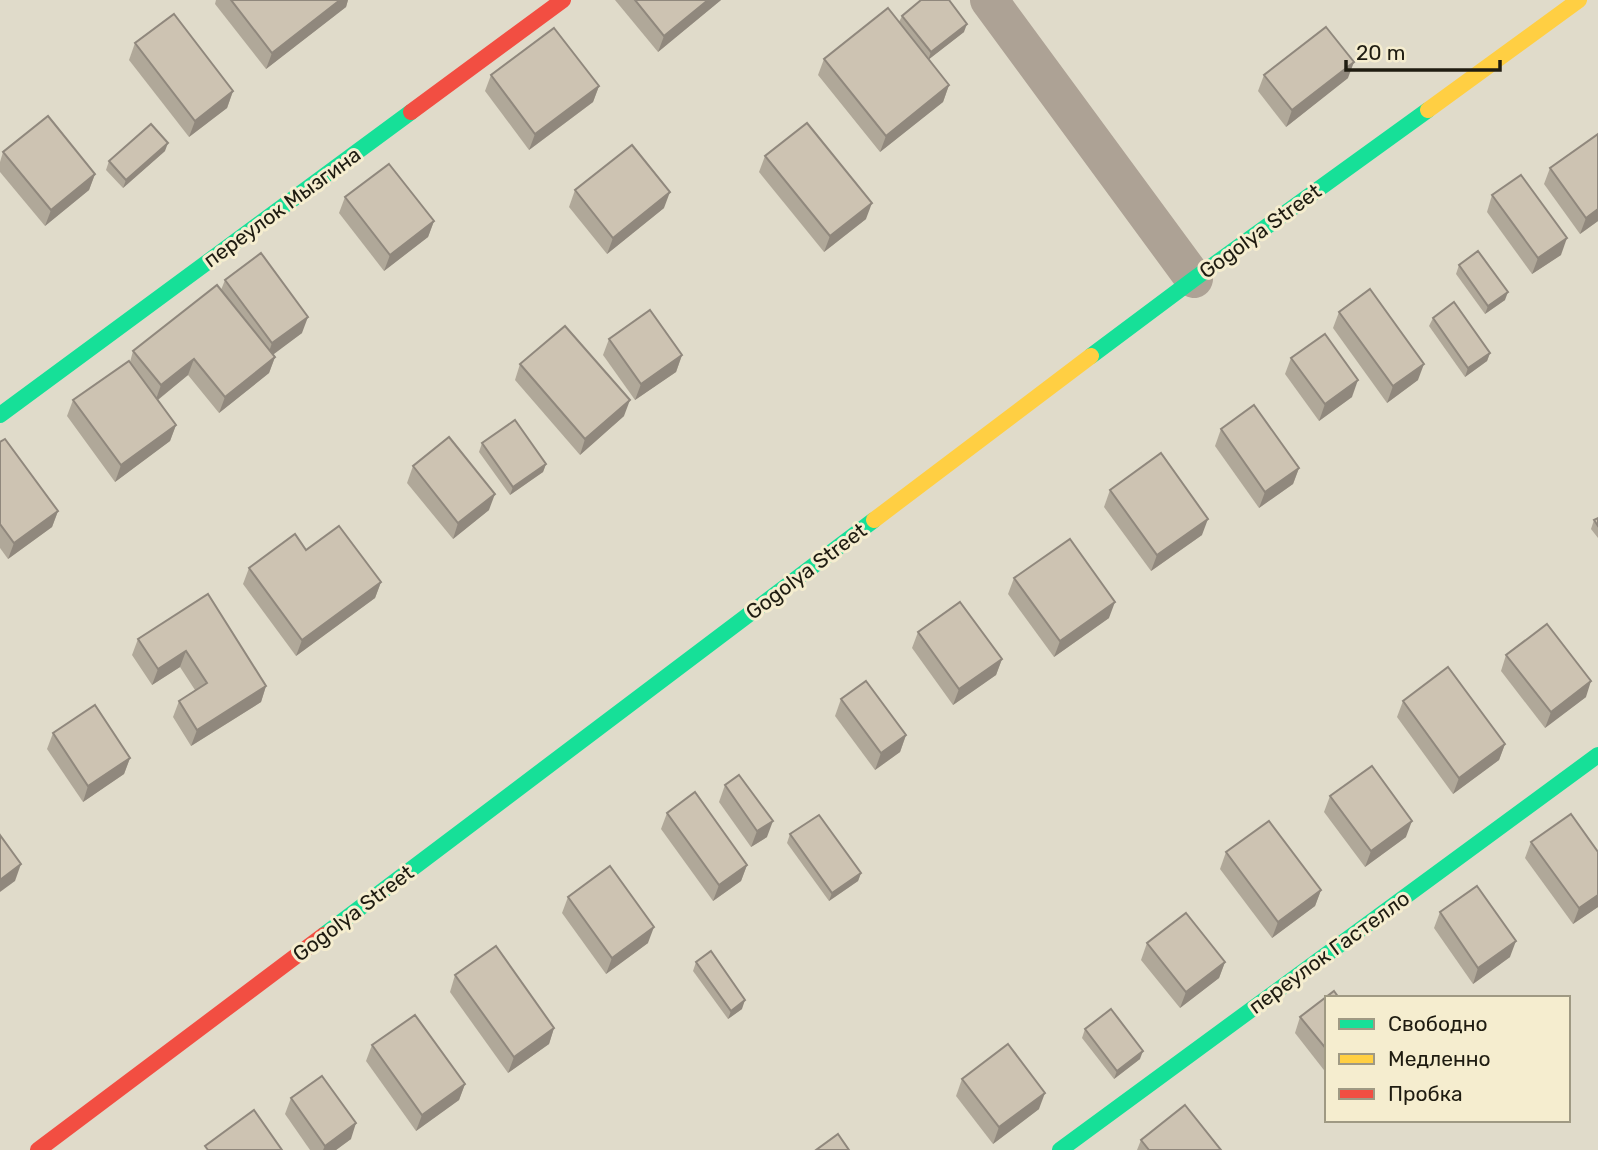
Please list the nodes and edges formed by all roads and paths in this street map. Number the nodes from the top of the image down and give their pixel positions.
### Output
1 (563, 0) edge
2 (989, 0) edge
3 (1579, 0) edge
4 (1194, 279) junction
5 (0, 415) edge
6 (1598, 755) edge
7 (38, 1150) edge
8 (1060, 1150) edge

1 - 5 street, переулок Мызгина
2 - 4 street
3 - 4 street, Gogolya Street
4 - 7 street, Gogolya Street
6 - 8 street, переулок Гастелло

